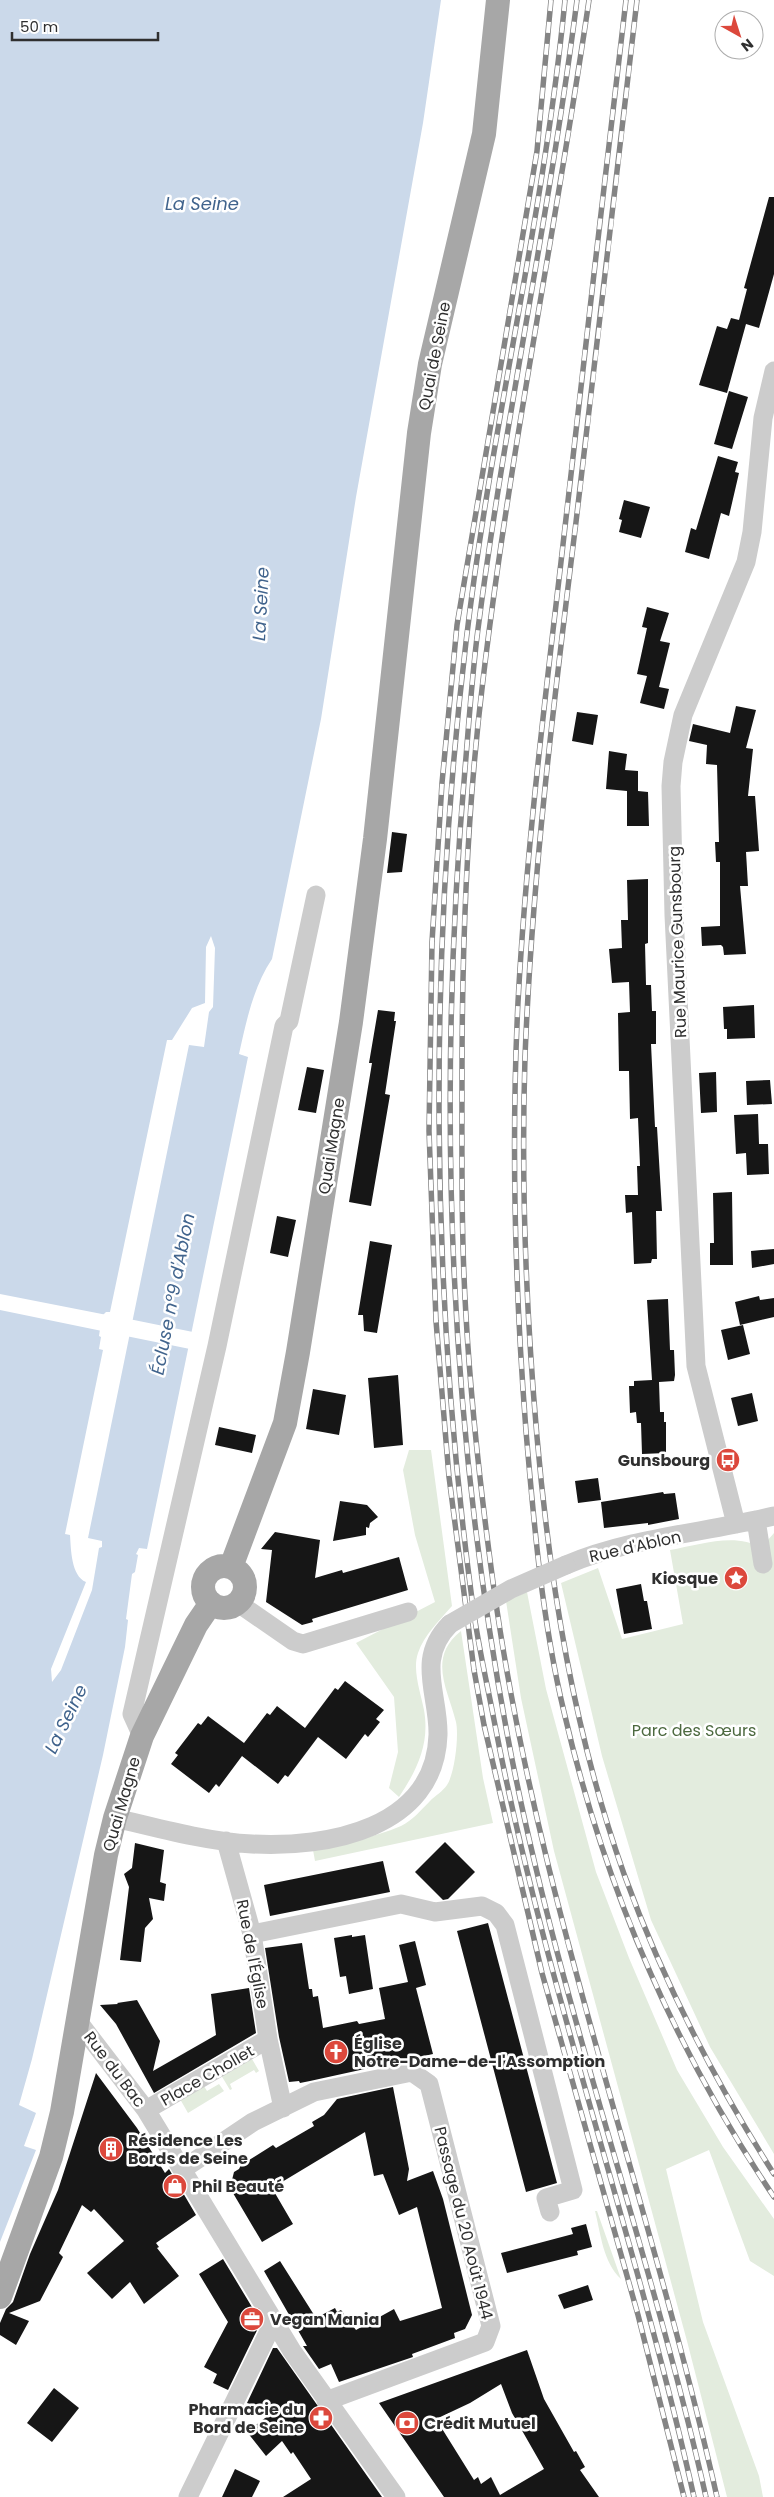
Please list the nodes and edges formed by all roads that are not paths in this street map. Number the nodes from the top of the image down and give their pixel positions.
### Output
1 (498, 0) edge
2 (774, 371) edge
3 (389, 715) joint
4 (316, 895) dead end
5 (765, 1518) edge
6 (736, 1524) junction
7 (763, 1564) dead end
8 (231, 1567) junction
9 (211, 1603) junction
10 (238, 1603) junction
11 (408, 1612) dead end
12 (142, 1736) junction
13 (115, 1818) junction
14 (226, 1841) junction
15 (252, 1934) junction
16 (77, 2020) junction
17 (268, 2040) junction
18 (283, 2108) junction
19 (146, 2110) junction
20 (183, 2170) junction
21 (550, 2212) dead end
22 (0, 2297) edge
23 (274, 2321) junction
24 (326, 2401) junction
25 (188, 2497) edge
26 (396, 2497) edge

1 - 3 main road, Quai de Seine
2 - 6 street, Rue Maurice Gunsbourg
3 - 8 main road, Quai Magne
4 - 12 street
5 - 6 street, Rue d'Ablon
5 - 7 street
6 - 14 street, Rue d'Ablon, bridge
8 - 9 main road
8 - 10 main road
9 - 10 main road
9 - 12 main road, Quai Magne
10 - 11 street
12 - 13 main road, Quai Magne
13 - 14 street
13 - 16 main road, Quai Magne
14 - 15 street, Rue de l'Église
15 - 17 street, Rue de l'Église
15 - 21 street
16 - 19 street, Rue du Bac
16 - 22 main road, Quai Magne
17 - 18 street, Rue de l'Église
17 - 19 street, Place Chollet
18 - 20 street
18 - 24 street, Passage du 20 Août 1944
19 - 20 street, Rue du Bac
20 - 23 street, Rue du Bac
23 - 24 street, Rue du Bac
23 - 25 street
24 - 26 street, Rue du Bac

